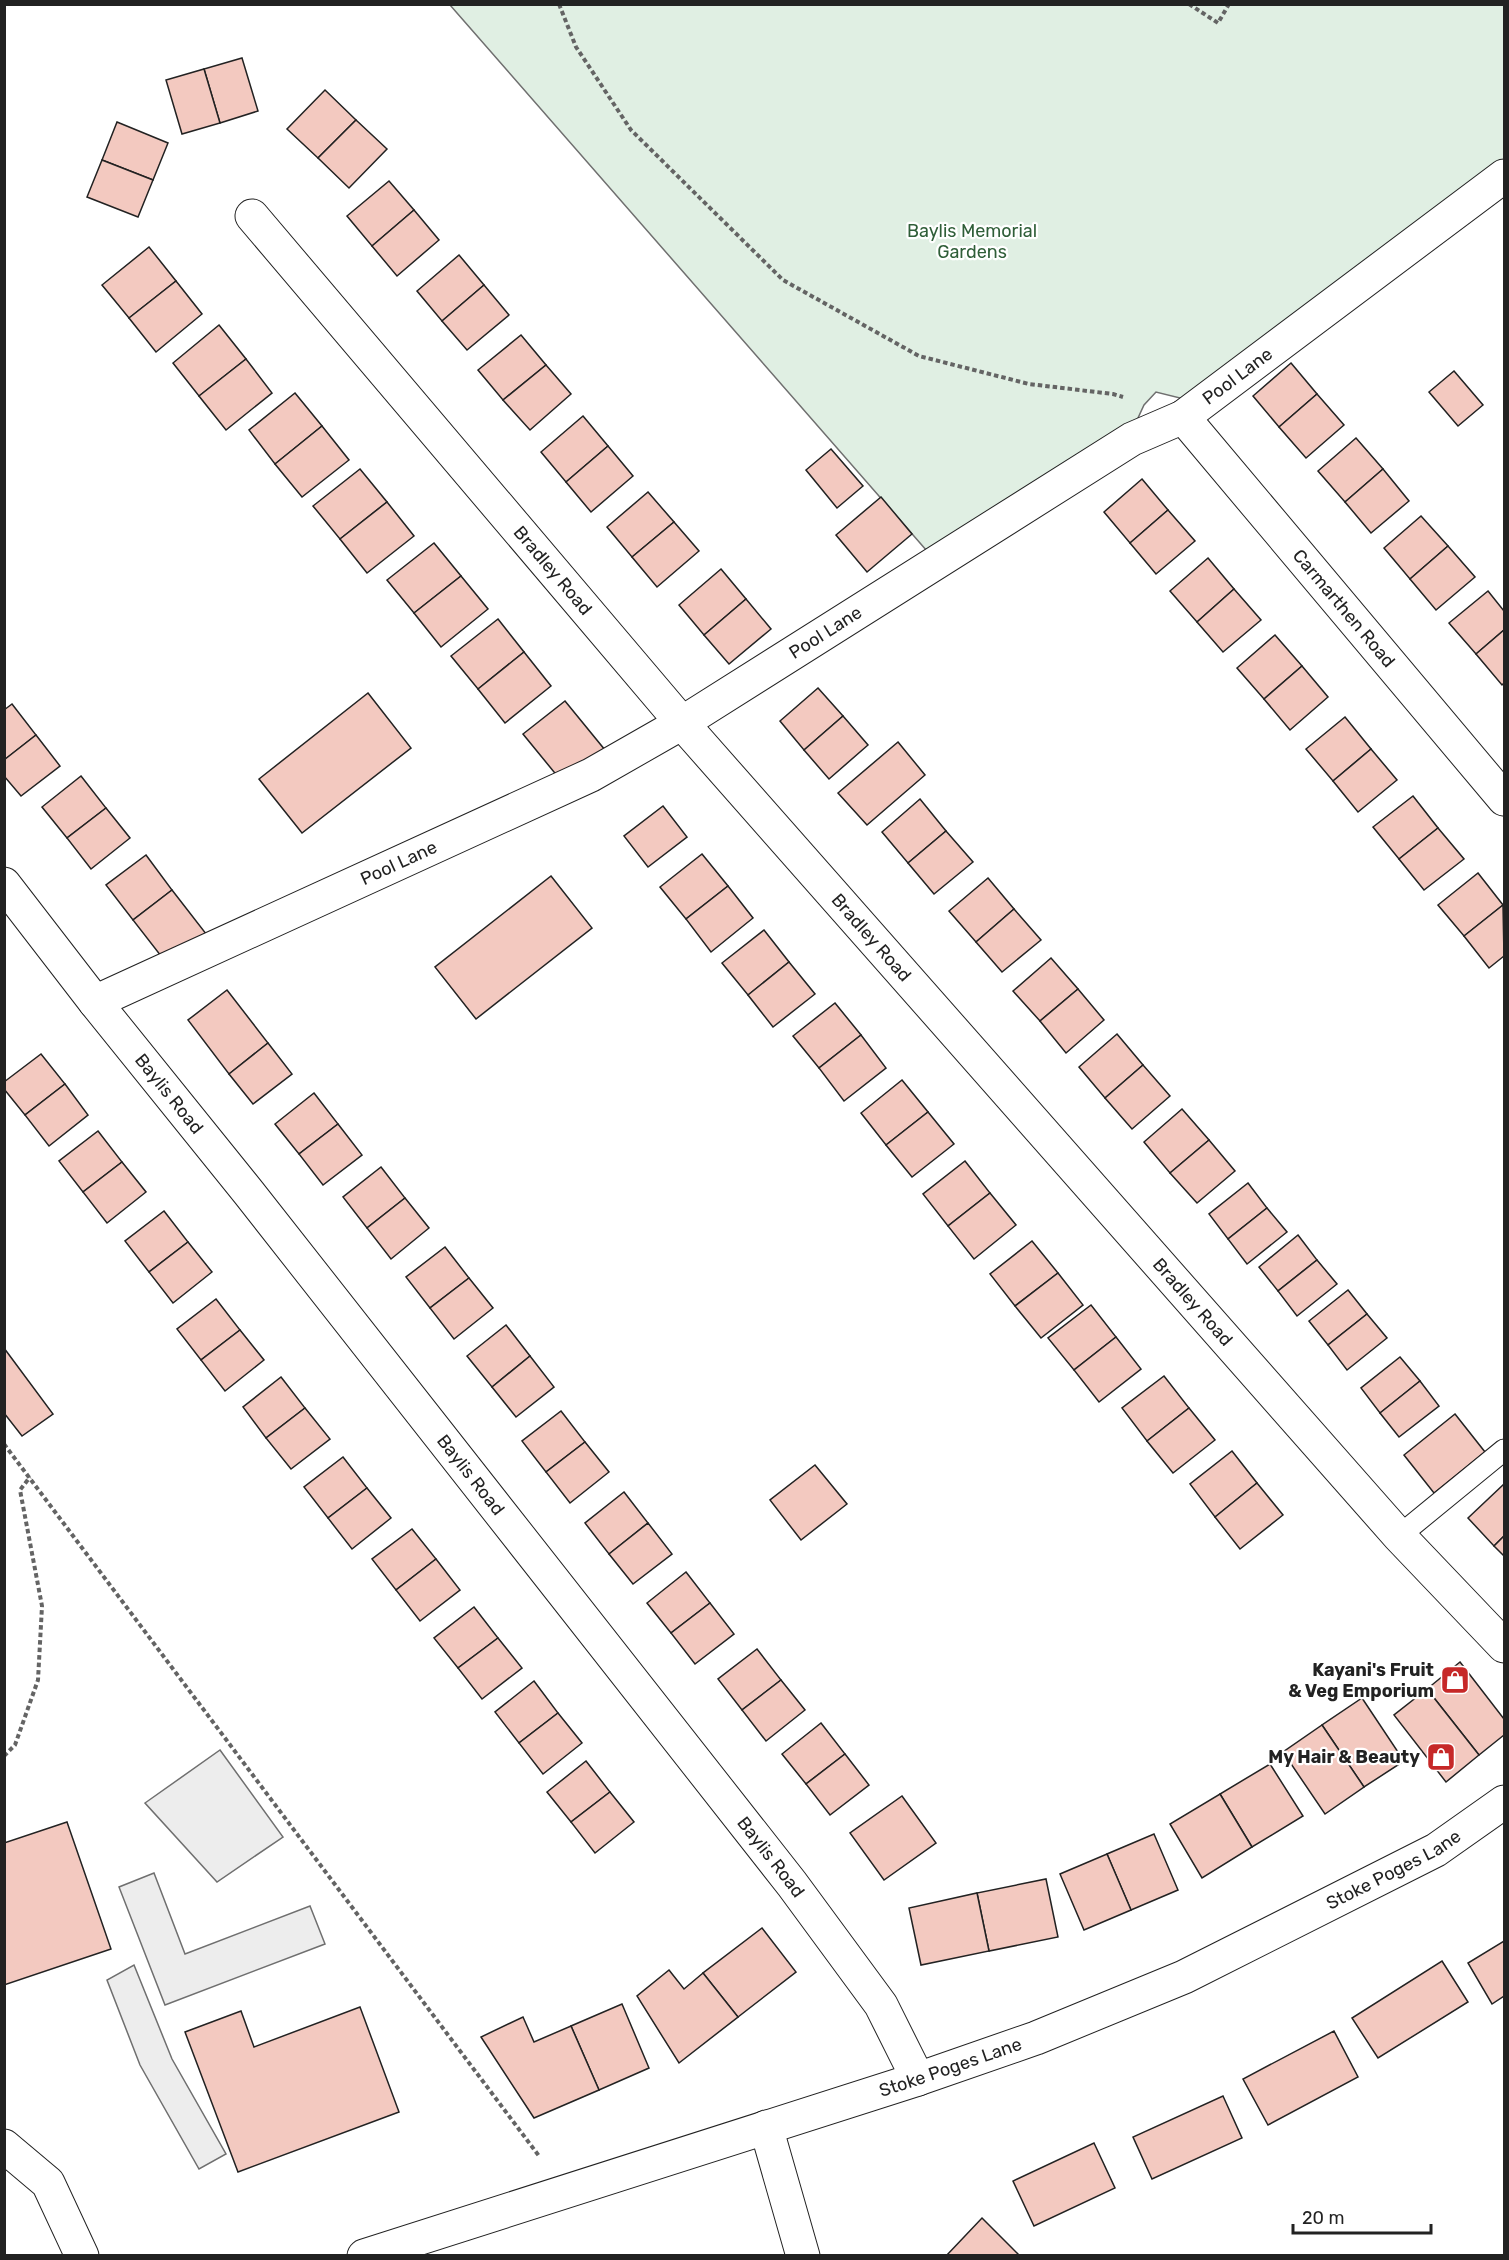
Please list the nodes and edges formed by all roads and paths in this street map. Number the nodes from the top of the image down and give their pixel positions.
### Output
1 (559, 4) edge
2 (1189, 4) edge
3 (1229, 4) edge
4 (1504, 176) edge
5 (252, 216) dead end
6 (1123, 398) dead end
7 (1183, 417) junction
8 (682, 723) junction
9 (1504, 799) edge
10 (4, 884) edge
11 (95, 1002) junction
12 (4, 1444) edge
13 (1504, 1450) edge
14 (30, 1477) junction
15 (1399, 1536) junction
16 (1504, 1646) edge
17 (4, 1756) edge
18 (1504, 1802) edge
19 (918, 2079) junction
20 (766, 2127) junction
21 (4, 2146) edge
22 (562, 2193) junction
23 (82, 2256) edge
24 (364, 2256) edge
25 (803, 2256) edge

1 - 6 path
2 - 3 path
4 - 7 street, Pool Lane
5 - 8 street, Bradley Road
7 - 8 street, Pool Lane
7 - 9 street, Carmarthen Road
8 - 11 street, Pool Lane
8 - 15 street, Bradley Road
10 - 11 street, Baylis Road
11 - 19 street, Baylis Road
12 - 14 path
13 - 15 lane
14 - 17 path
14 - 22 path
15 - 16 street, Bradley Road
18 - 19 street, Stoke Poges Lane
19 - 20 street, Stoke Poges Lane
20 - 22 street, Stoke Poges Lane
20 - 25 street
21 - 23 street
22 - 24 street, Stoke Poges Lane

